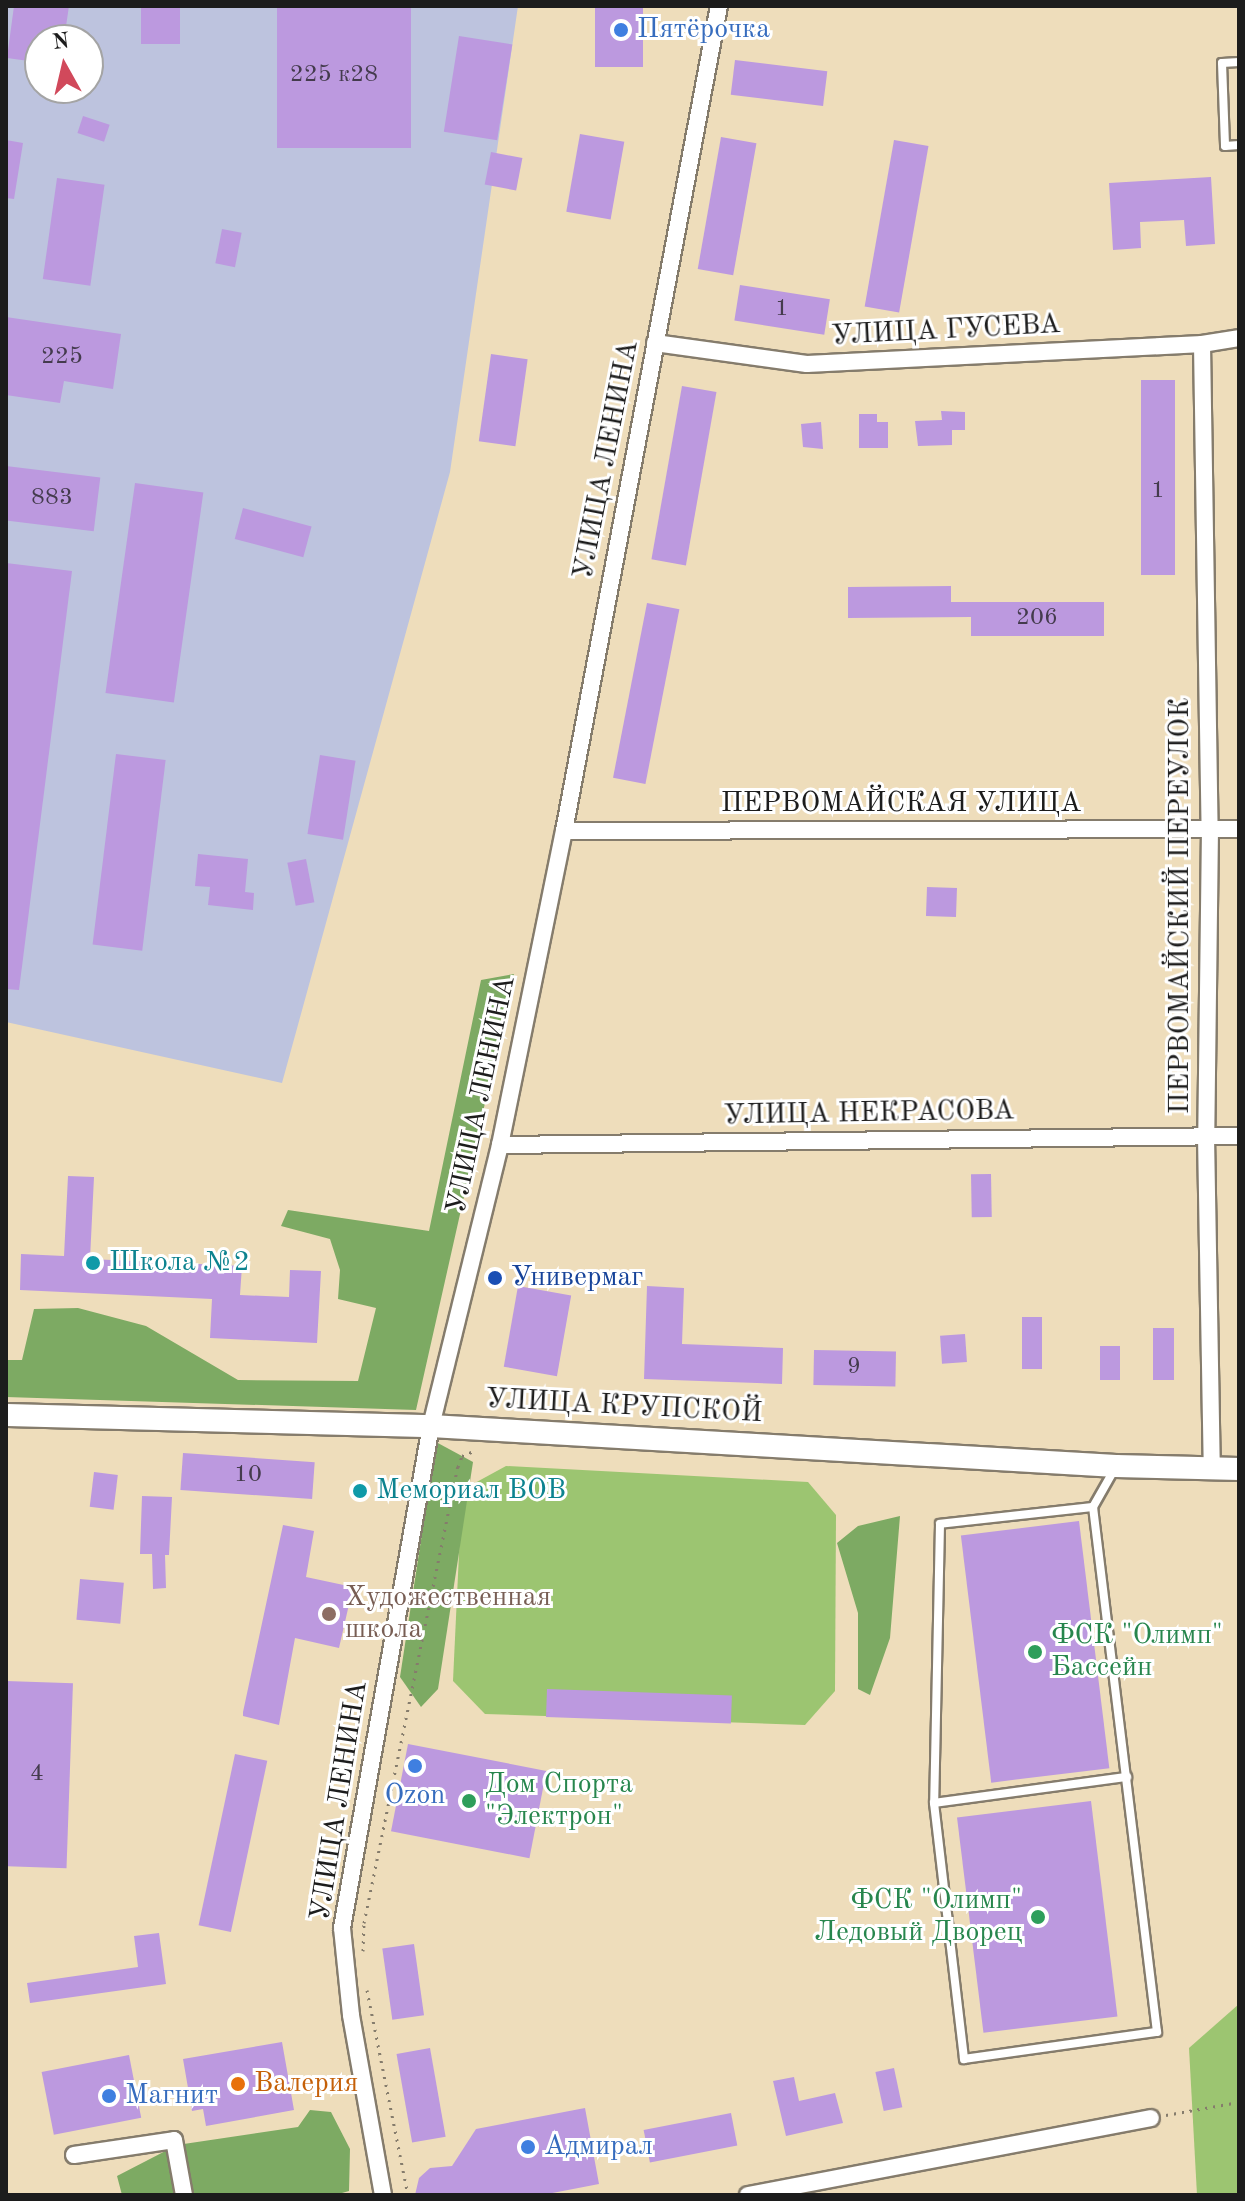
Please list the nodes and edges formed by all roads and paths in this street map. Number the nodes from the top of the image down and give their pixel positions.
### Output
1 (719, 6) edge
2 (1239, 62) edge
3 (1239, 145) edge
4 (1239, 338) edge
5 (655, 343) junction
6 (1202, 344) junction
7 (1210, 828) junction
8 (1239, 829) edge
9 (564, 831) junction
10 (1206, 1136) junction
11 (1239, 1136) edge
12 (500, 1145) junction
13 (6, 1415) edge
14 (431, 1426) junction
15 (482, 1449) dead end
16 (1116, 1466) junction
17 (1212, 1468) junction
18 (1239, 1469) edge
19 (1093, 1507) junction
20 (1127, 1777) junction
21 (934, 1803) junction
22 (363, 1957) dead end
23 (366, 1987) dead end
24 (1239, 2102) edge
25 (1151, 2118) joint
26 (74, 2155) dead end
27 (184, 2195) edge
28 (383, 2195) edge
29 (408, 2195) edge
30 (748, 2195) edge

1 - 5 street, УЛИЦА ЛЕНИНА
2 - 3 lane
4 - 6 street, УЛИЦА ГУСЕВА
5 - 6 street, УЛИЦА ГУСЕВА
5 - 9 street, УЛИЦА ЛЕНИНА
6 - 7 street, ПЕРВОМАЙСКИЙ ПЕРЕУЛОК
7 - 8 street, ПЕРВОМАЙСКАЯ УЛИЦА
7 - 9 street, ПЕРВОМАЙСКАЯ УЛИЦА
7 - 10 street, ПЕРВОМАЙСКИЙ ПЕРЕУЛОК
9 - 12 street, УЛИЦА ЛЕНИНА
10 - 11 street, УЛИЦА НЕКРАСОВА
10 - 12 street, УЛИЦА НЕКРАСОВА
10 - 17 street, ПЕРВОМАЙСКИЙ ПЕРЕУЛОК
12 - 14 street, УЛИЦА ЛЕНИНА
13 - 14 street, УЛИЦА КРУПСКОЙ
14 - 16 street, УЛИЦА КРУПСКОЙ
14 - 28 street, УЛИЦА ЛЕНИНА
15 - 22 path
16 - 17 street, УЛИЦА КРУПСКОЙ
16 - 19 lane
17 - 18 street, УЛИЦА КРУПСКОЙ
19 - 20 lane
19 - 21 lane
20 - 21 lane
20 - 21 lane
23 - 29 path
24 - 25 path
25 - 30 street
26 - 27 street

